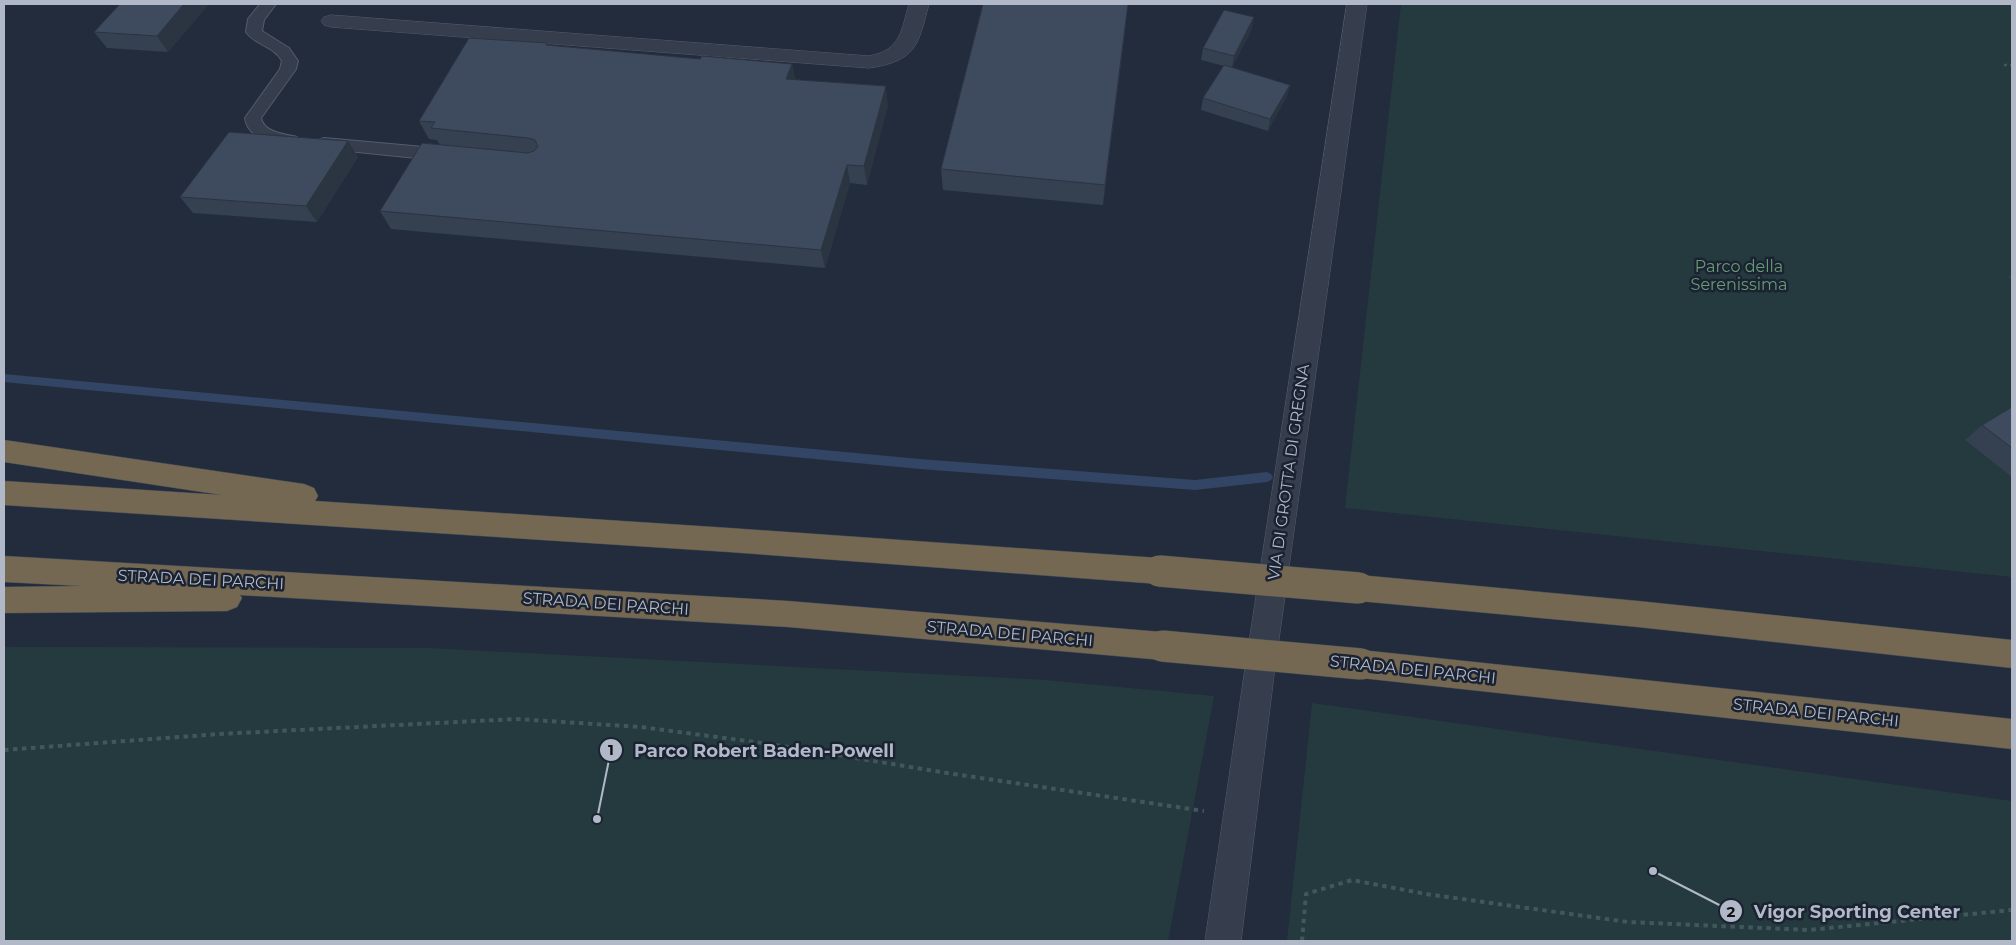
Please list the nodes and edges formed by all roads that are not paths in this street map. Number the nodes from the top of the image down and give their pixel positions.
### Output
1 (268, 4) edge
2 (919, 4) edge
3 (1356, 4) edge
4 (331, 21) dead end
5 (458, 156) edge
6 (4, 451) edge
7 (4, 493) edge
8 (496, 525) junction
9 (4, 569) edge
10 (496, 596) junction
11 (4, 600) edge
12 (2012, 654) edge
13 (2012, 734) edge
14 (1222, 941) edge

1 - 5 lane
2 - 4 street
3 - 14 street, VIA DI GROTTA DI GREGNA
6 - 8 highway
7 - 8 highway
8 - 12 highway, bridge
9 - 10 highway, STRADA DEI PARCHI
10 - 11 highway
10 - 13 highway, STRADA DEI PARCHI, bridge

